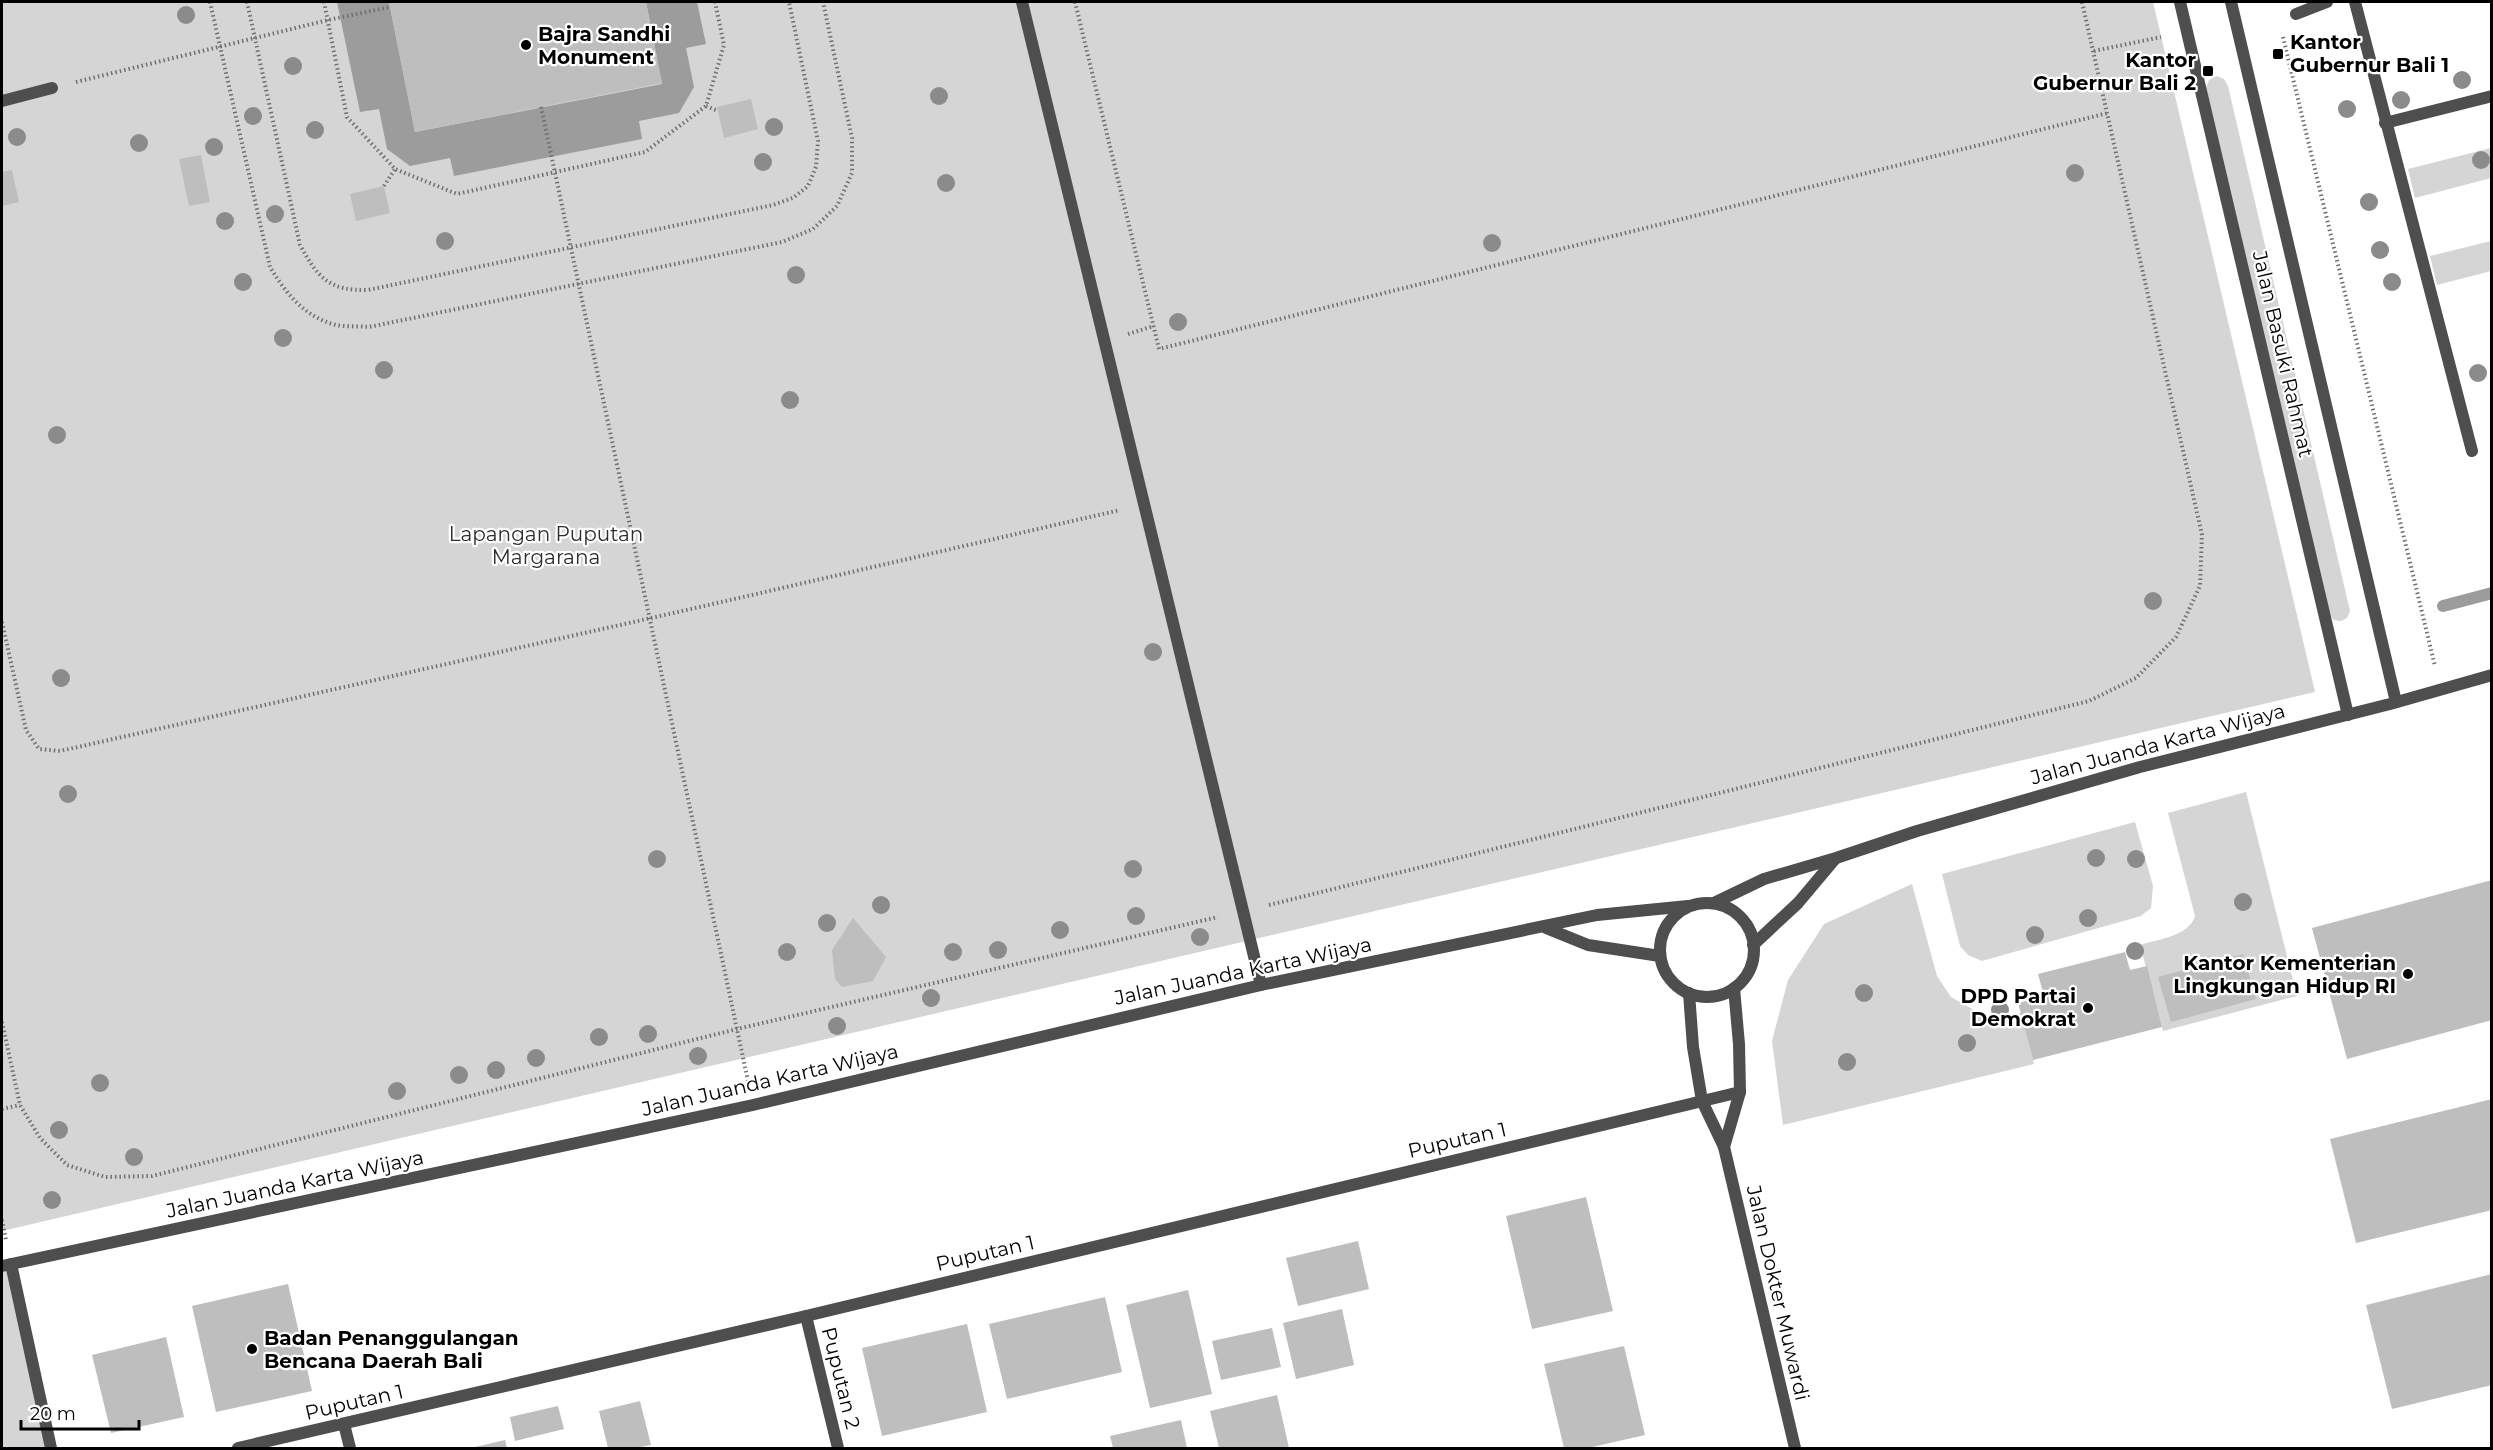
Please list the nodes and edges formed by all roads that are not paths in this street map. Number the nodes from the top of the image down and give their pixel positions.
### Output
1 (1022, 2) edge
2 (2180, 2) edge
3 (2230, 2) edge
4 (2327, 2) edge
5 (2355, 2) edge
6 (2296, 14) dead end
7 (52, 88) road end
8 (2492, 96) edge
9 (2, 101) edge
10 (2385, 123) junction
11 (2472, 451) dead end
12 (2492, 675) edge
13 (2396, 702) junction
14 (2348, 714) junction
15 (1836, 858) junction
16 (1714, 903) junction
17 (1689, 906) junction
18 (1545, 927) junction
19 (1754, 945) junction
20 (1660, 956) junction
21 (1261, 985) junction
22 (1734, 988) junction
23 (1689, 993) junction
24 (1740, 1092) junction
25 (1702, 1101) junction
26 (1724, 1147) junction
27 (6, 1265) edge
28 (806, 1316) junction
29 (344, 1424) junction
30 (51, 1449) edge
31 (238, 1449) edge
32 (350, 1449) edge
33 (838, 1449) edge
34 (1795, 1449) edge

1 - 21 street
2 - 14 street, Jalan Basuki Rahmat
3 - 13 street, Jalan Basuki Rahmat
4 - 6 street
5 - 10 street
7 - 9 street
8 - 10 street
10 - 11 street
12 - 13 street, Jalan Juanda Karta Wijaya
13 - 14 street, Jalan Juanda Karta Wijaya
14 - 15 street, Jalan Juanda Karta Wijaya
15 - 16 street, Jalan Juanda Karta Wijaya
15 - 19 street
16 - 17 street
16 - 19 street
17 - 18 street, Jalan Juanda Karta Wijaya
17 - 20 street
18 - 20 street
18 - 21 street, Jalan Juanda Karta Wijaya
19 - 22 street
20 - 23 street
21 - 27 street, Jalan Juanda Karta Wijaya
22 - 23 street
22 - 24 street, Jalan Dokter Muwardi
23 - 25 street, Jalan Dokter Muwardi
24 - 25 street, Puputan 1
24 - 26 street, Jalan Dokter Muwardi
25 - 26 street, Jalan Dokter Muwardi
25 - 28 street, Puputan 1
26 - 34 street, Jalan Dokter Muwardi
27 - 30 street
28 - 29 street, Puputan 1
28 - 33 street, Puputan 2
29 - 31 street, Puputan 1
29 - 32 street

